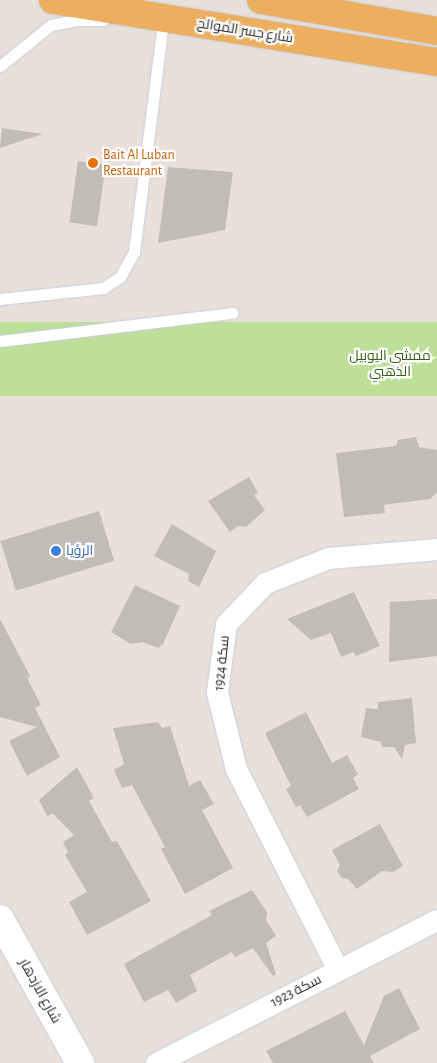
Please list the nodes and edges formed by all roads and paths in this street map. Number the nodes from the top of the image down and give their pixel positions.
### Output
1 (53, 0) edge
2 (260, 0) edge
3 (162, 29) junction
4 (242, 31) junction
5 (437, 31) edge
6 (437, 62) edge
7 (0, 66) edge
8 (0, 298) edge
9 (232, 313) dead end
10 (0, 341) edge
11 (437, 549) edge
12 (0, 918) edge
13 (437, 920) edge
14 (338, 970) junction
15 (80, 1063) edge
16 (156, 1063) edge

1 - 4 main road, شارع جسر الموالح
2 - 5 main road
3 - 4 lane
3 - 7 lane
3 - 8 lane
4 - 6 main road, شارع جسر الموالح
9 - 10 lane
11 - 14 street, سكة 1924
12 - 15 street, شارع الازدهار
13 - 14 street, سكة 1923
14 - 16 street, سكة 1923

